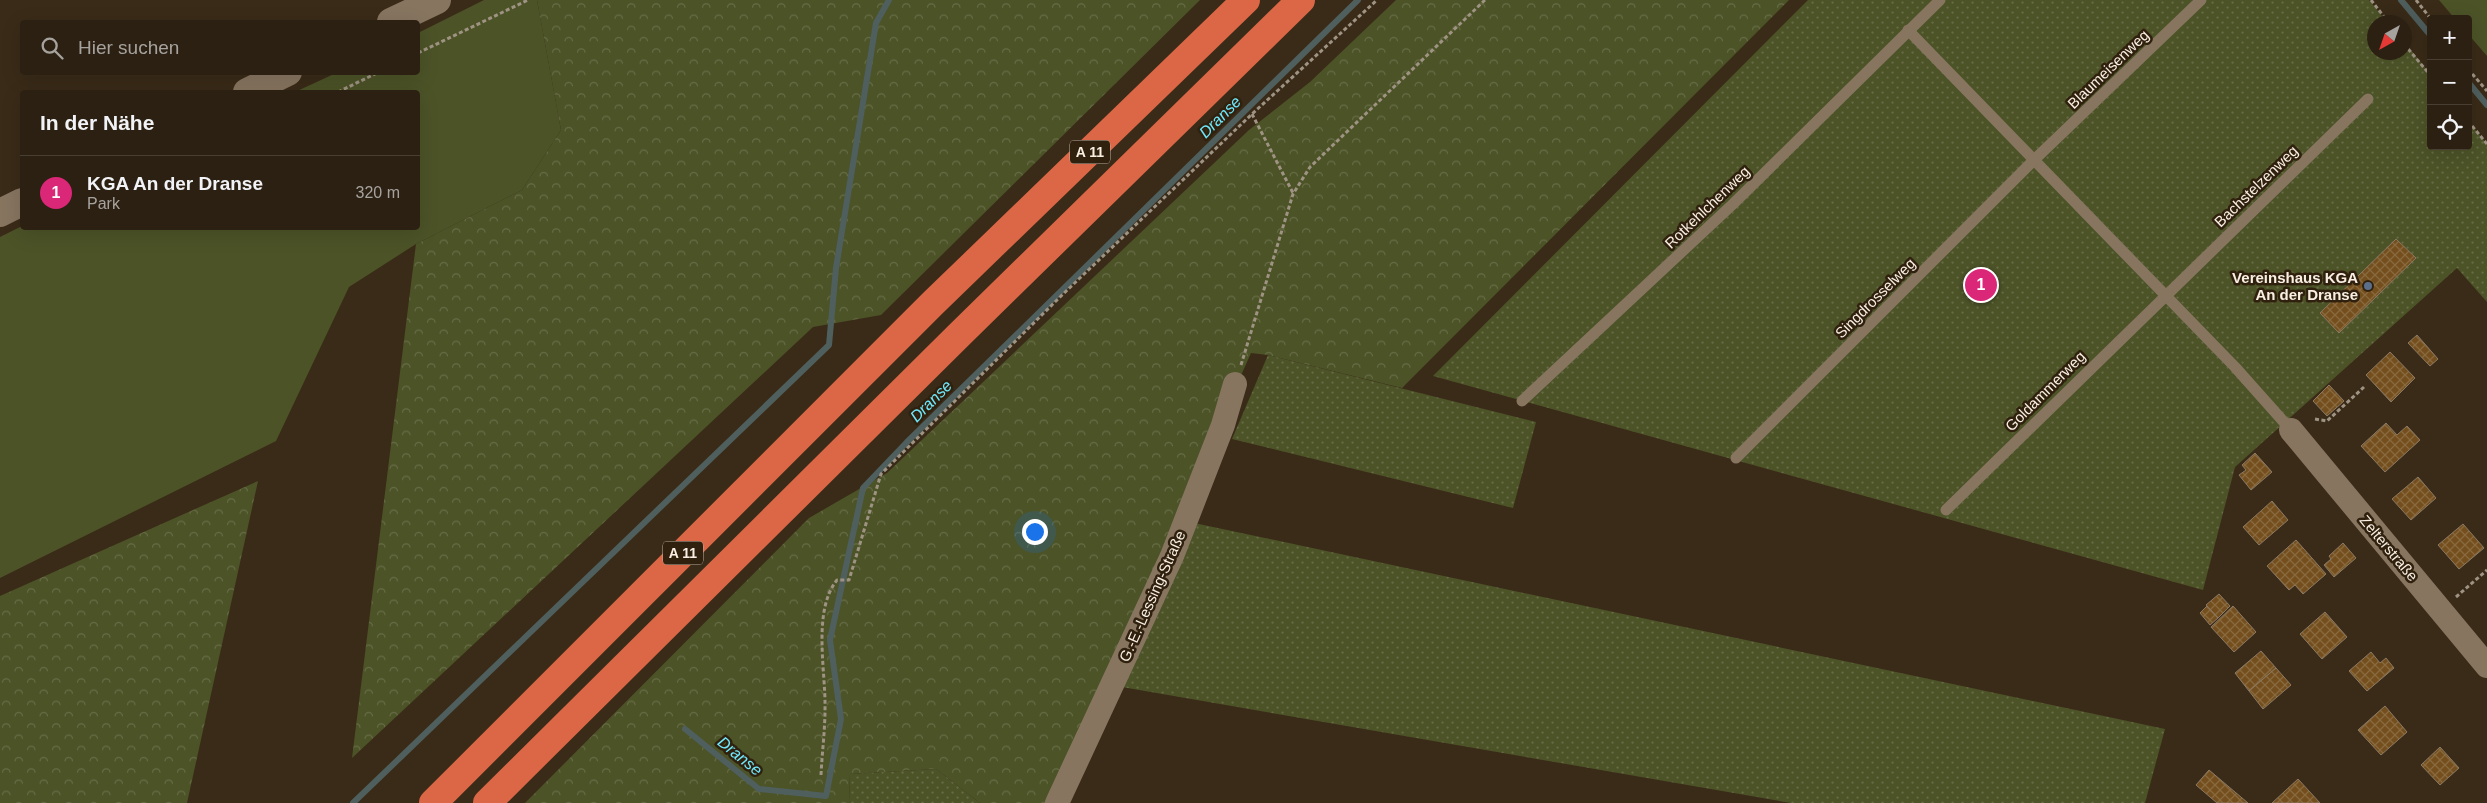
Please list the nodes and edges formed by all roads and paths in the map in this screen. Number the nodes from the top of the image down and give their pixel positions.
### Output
1 (437, 0) edge
2 (528, 0) edge
3 (1246, 0) edge
4 (1301, 0) edge
5 (1377, 0) edge
6 (1485, 0) edge
7 (1940, 0) edge
8 (2201, 0) edge
9 (2371, 0) edge
10 (2416, 0) edge
11 (2383, 15) edge
12 (2427, 15) edge
13 (395, 20) edge
14 (1908, 30) junction
15 (420, 52) edge
16 (2412, 53) edge
17 (2427, 71) edge
18 (2472, 73) edge
19 (282, 75) edge
20 (373, 75) edge
21 (251, 90) edge
22 (342, 90) edge
23 (2487, 91) edge
24 (2368, 98) dead end
25 (1252, 114) junction
26 (2472, 126) edge
27 (2487, 144) edge
28 (2035, 159) junction
29 (1293, 194) junction
30 (20, 203) edge
31 (0, 213) edge
32 (2165, 294) junction
33 (1235, 384) joint
34 (2364, 387) dead end
35 (1522, 401) dead end
36 (2315, 419) dead end
37 (2291, 430) joint
38 (1736, 458) dead end
39 (1946, 510) dead end
40 (2487, 570) edge
41 (2441, 610) junction
42 (2487, 666) edge
43 (821, 775) dead end
44 (433, 803) edge
45 (487, 803) edge
46 (1058, 803) edge

1 - 13 main road
2 - 15 path
3 - 44 highway, A 11
4 - 45 highway, A 11
5 - 25 path
6 - 29 path
7 - 14 lane, Rotkehlchenweg
8 - 28 lane, Blaumeisenweg
9 - 11 path
10 - 12 path
14 - 28 lane
14 - 35 lane, Rotkehlchenweg
16 - 17 path
18 - 23 path
19 - 21 main road
20 - 22 path
24 - 32 lane, Bachstelzenweg
25 - 29 path
25 - 43 path
26 - 27 path
28 - 32 lane
28 - 38 lane, Singdrosselweg
29 - 33 path
30 - 31 main road
32 - 37 lane
32 - 39 lane, Goldammerweg
33 - 46 street, G.-E.-Lessing-Straße
34 - 36 path
37 - 41 street, Zelterstraße
40 - 41 path
41 - 42 street, Zelterstraße

